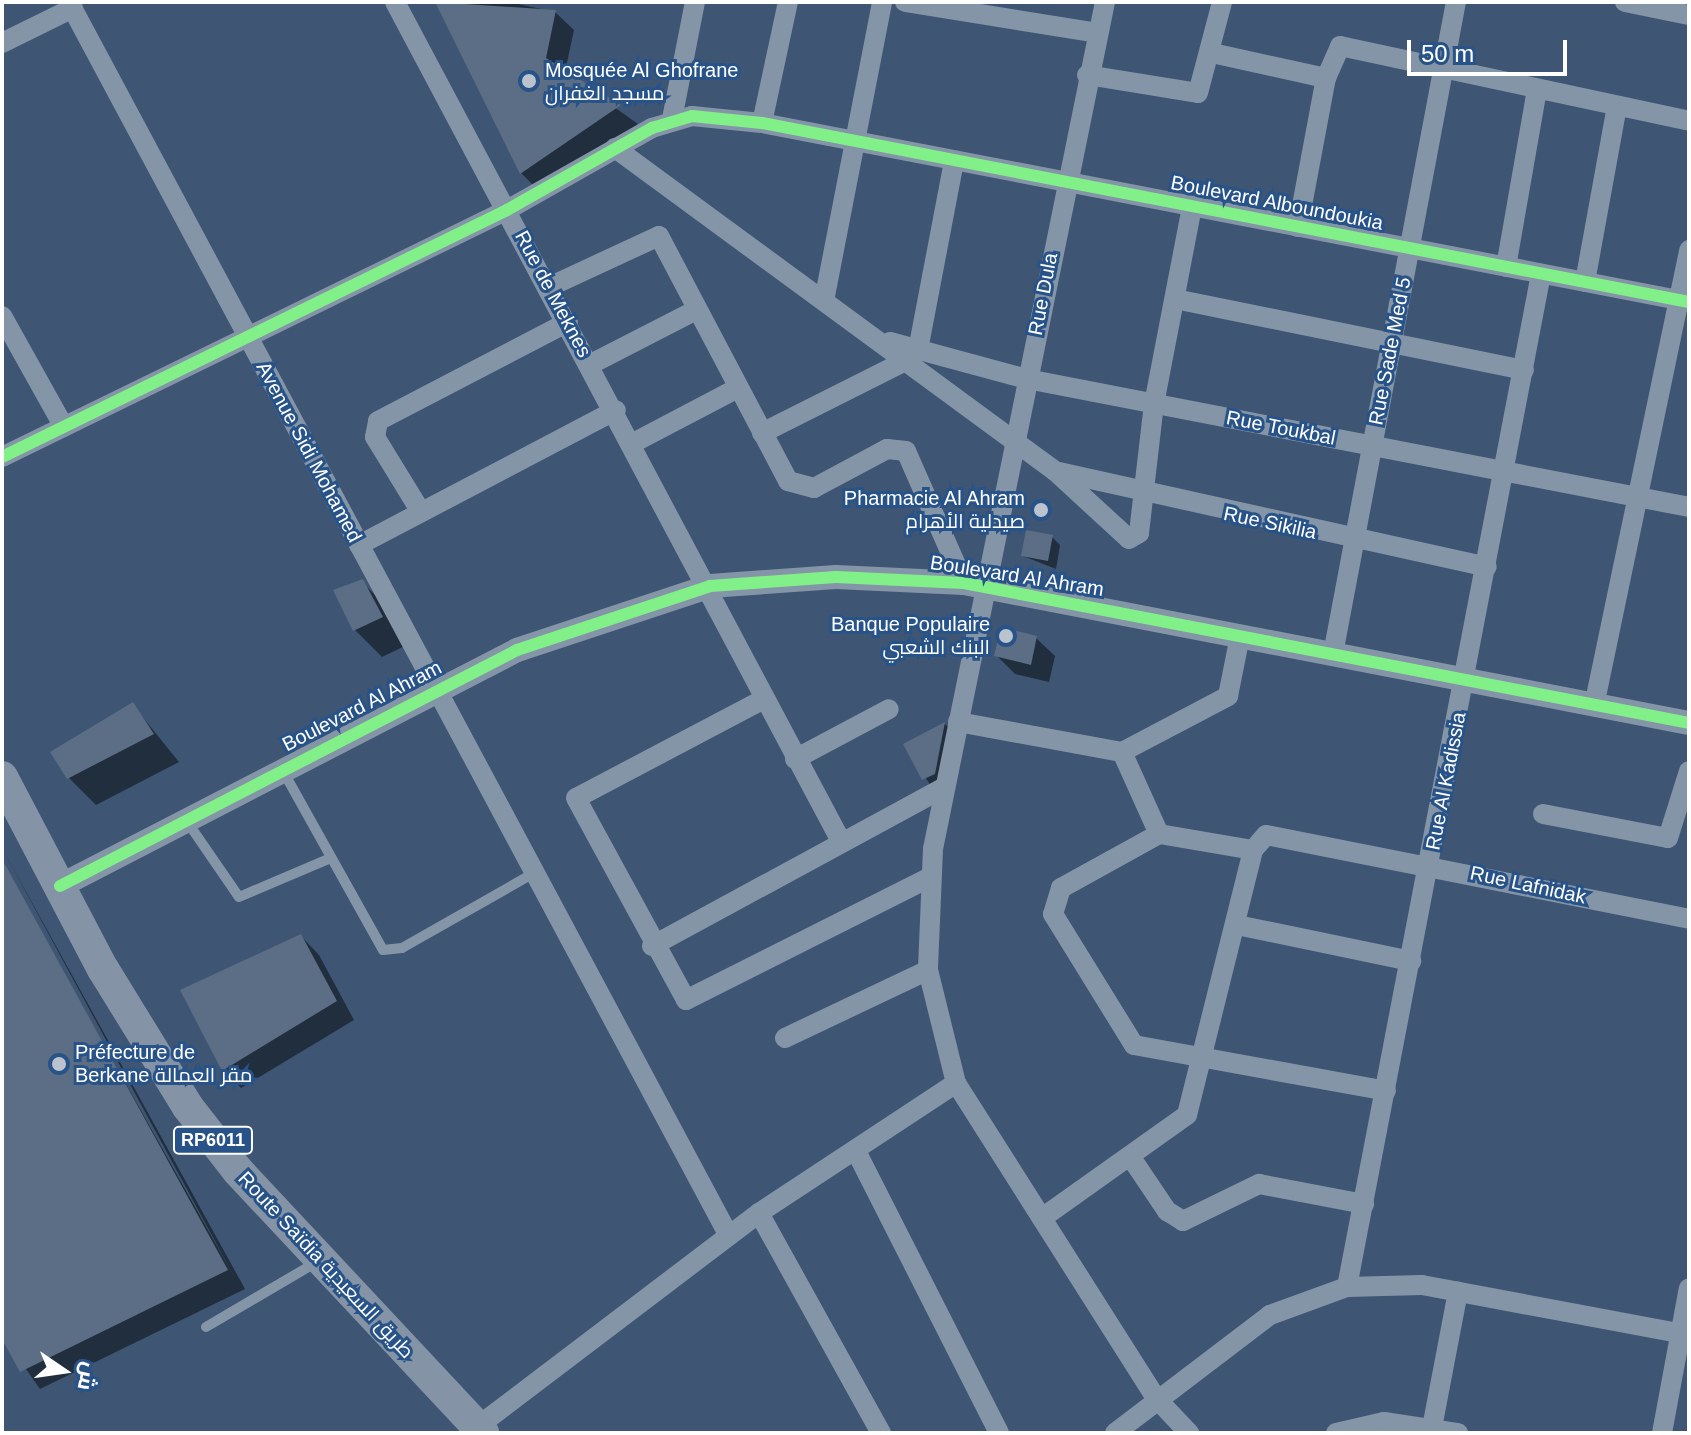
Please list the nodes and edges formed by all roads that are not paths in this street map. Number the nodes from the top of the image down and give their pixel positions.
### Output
1 (395, 2) edge
2 (695, 2) edge
3 (788, 2) edge
4 (882, 2) edge
5 (905, 2) edge
6 (1105, 2) edge
7 (1222, 2) edge
8 (1456, 2) edge
9 (1625, 2) edge
10 (71, 5) edge
11 (1689, 15) edge
12 (1098, 33) junction
13 (2, 43) edge
14 (1212, 53) junction
15 (1444, 67) junction
16 (1087, 75) junction
17 (1326, 78) junction
18 (1537, 89) junction
19 (1617, 106) junction
20 (672, 119) junction
21 (1689, 121) edge
22 (762, 123) junction
23 (858, 142) junction
24 (615, 148) junction
25 (954, 161) junction
26 (1065, 182) junction
27 (1192, 207) junction
28 (507, 210) junction
29 (1298, 227) junction
30 (1409, 248) junction
31 (1689, 250) edge
32 (1506, 267) junction
33 (1541, 274) junction
34 (1585, 282) junction
35 (549, 287) junction
36 (1175, 299) junction
37 (824, 301) junction
38 (1684, 301) edge
39 (696, 310) junction
40 (2, 316) edge
41 (568, 322) junction
42 (248, 337) junction
43 (1391, 344) junction
44 (912, 355) junction
45 (591, 364) junction
46 (1524, 370) junction
47 (1027, 379) junction
48 (736, 389) junction
49 (1154, 404) junction
50 (616, 410) junction
51 (64, 427) junction
52 (762, 433) junction
53 (633, 443) junction
54 (1015, 444) junction
55 (1372, 446) junction
56 (2, 457) edge
57 (1055, 471) junction
58 (1504, 472) junction
59 (1142, 496) junction
60 (1634, 496) junction
61 (1689, 507) edge
62 (421, 512) junction
63 (1354, 541) junction
64 (359, 545) junction
65 (1487, 567) junction
66 (974, 585) junction
67 (710, 586) junction
68 (1240, 636) junction
69 (1333, 654) junction
70 (1465, 680) junction
71 (436, 690) junction
72 (764, 699) junction
73 (1594, 706) junction
74 (889, 709) dead end
75 (958, 722) junction
76 (1689, 723) edge
77 (1122, 752) junction
78 (795, 759) junction
79 (282, 770) junction
80 (1689, 771) edge
81 (945, 787) junction
82 (5, 788) edge
83 (1543, 814) dead end
84 (186, 820) junction
85 (1159, 834) junction
86 (842, 843) junction
87 (1253, 850) junction
88 (331, 858) junction
89 (1430, 865) junction
90 (534, 873) junction
91 (929, 878) junction
92 (60, 886) junction
93 (1689, 919) edge
94 (1237, 925) junction
95 (652, 946) junction
96 (1411, 961) junction
97 (928, 970) junction
98 (785, 1038) dead end
99 (1205, 1058) junction
100 (956, 1083) junction
101 (1386, 1091) junction
102 (856, 1151) junction
103 (1132, 1159) junction
104 (1364, 1204) junction
105 (759, 1213) junction
106 (1042, 1218) junction
107 (729, 1236) junction
108 (320, 1260) junction
109 (1347, 1287) junction
110 (1689, 1288) edge
111 (1458, 1292) junction
112 (206, 1327) dead end
113 (1685, 1334) edge
114 (1155, 1397) junction
115 (480, 1430) edge
116 (1432, 1430) edge
117 (881, 1433) edge
118 (999, 1433) edge
119 (1115, 1433) edge
120 (1189, 1433) edge
121 (1336, 1433) edge
122 (1458, 1433) edge
123 (1662, 1433) edge

1 - 28 street, Rue de Meknes
2 - 20 street
3 - 22 street
4 - 23 street
5 - 12 street
6 - 12 street, Rue Dula
7 - 14 street
8 - 15 street, Rue Sade Med 5
9 - 11 street
10 - 13 street
10 - 42 street, Avenue Sidi Mohamed
12 - 16 street, Rue Dula
14 - 16 street
14 - 17 street
15 - 17 street
15 - 18 street
15 - 30 street, Rue Sade Med 5
16 - 26 street, Rue Dula
17 - 29 street
18 - 19 street
18 - 32 street
19 - 21 street
19 - 34 street
20 - 22 street, Boulevard Alboundoukia
20 - 24 street
22 - 23 street, Boulevard Alboundoukia
23 - 25 street, Boulevard Alboundoukia
23 - 37 street
24 - 28 street
24 - 37 street
25 - 26 street, Boulevard Alboundoukia
25 - 44 street
26 - 27 street, Boulevard Alboundoukia
26 - 47 street, Rue Dula
27 - 29 street, Boulevard Alboundoukia
27 - 36 street
28 - 35 street, Rue de Meknes
28 - 42 street
29 - 30 street, Boulevard Alboundoukia
30 - 32 street, Boulevard Alboundoukia
30 - 43 street, Rue Sade Med 5
31 - 38 street
32 - 33 street, Boulevard Alboundoukia
33 - 34 street, Boulevard Alboundoukia
33 - 46 street, Rue Al Kadissia
34 - 38 street, Boulevard Alboundoukia
35 - 39 street
35 - 41 street, Rue de Meknes
36 - 43 street
36 - 49 street
37 - 44 street
38 - 60 street
39 - 45 street
39 - 48 street
40 - 51 street
41 - 45 street, Rue de Meknes
41 - 62 street
42 - 51 street
42 - 64 street, Avenue Sidi Mohamed
43 - 46 street
43 - 55 street, Rue Sade Med 5
44 - 47 street, Rue Toukbal
44 - 52 street
44 - 54 street
45 - 50 street, Rue de Meknes
46 - 58 street, Rue Al Kadissia
47 - 49 street, Rue Toukbal
47 - 54 street, Rue Dula
48 - 52 street
48 - 53 street
49 - 55 street, Rue Toukbal
49 - 59 street
50 - 53 street, Rue de Meknes
50 - 62 street
51 - 56 street
52 - 66 street
53 - 67 street, Rue de Meknes
54 - 57 street
54 - 66 street, Rue Dula
55 - 58 street, Rue Toukbal
55 - 63 street, Rue Sade Med 5
57 - 59 street, Rue Sikilia
57 - 59 street
58 - 60 street, Rue Toukbal
58 - 65 street, Rue Al Kadissia
59 - 63 street, Rue Sikilia
60 - 61 street, Rue Toukbal
60 - 73 street
62 - 64 street
63 - 65 street, Rue Sikilia
63 - 69 street, Rue Sade Med 5
64 - 71 street, Avenue Sidi Mohamed
65 - 70 street, Rue Al Kadissia
66 - 67 street, Boulevard Al Ahram
66 - 68 street, Boulevard Al Ahram
66 - 75 street, Rue Dula
67 - 71 street, Boulevard Al Ahram
67 - 72 street, Rue de Meknes
68 - 69 street, Boulevard Al Ahram
68 - 77 street
69 - 70 street, Boulevard Al Ahram
70 - 73 street, Boulevard Al Ahram
70 - 89 street, Rue Al Kadissia
71 - 79 street, Boulevard Al Ahram
71 - 90 street, Avenue Sidi Mohamed
72 - 78 street, Rue de Meknes
72 - 95 street
73 - 76 street, Boulevard Al Ahram
74 - 78 street
75 - 77 street
75 - 81 street, Rue Dula
77 - 85 street
78 - 86 street, Rue de Meknes
79 - 84 street, Boulevard Al Ahram
79 - 88 lane
80 - 83 street
81 - 86 street
81 - 91 street, Rue Dula
82 - 92 highway, Route Saïdia طريق السعيدية / RP6011
84 - 88 lane
84 - 92 street, Boulevard Al Ahram
85 - 87 street
85 - 99 street
86 - 95 street
87 - 89 street, Rue Lafnidak
87 - 94 street
88 - 90 lane
89 - 93 street, Rue Lafnidak
89 - 96 street, Rue Al Kadissia
90 - 107 street, Avenue Sidi Mohamed
91 - 95 street
91 - 97 street, Rue Dula
92 - 108 highway, Route Saïdia طريق السعيدية / RP6011
94 - 96 street
94 - 99 street
96 - 101 street, Rue Al Kadissia
97 - 98 street
97 - 100 street, Rue Dula
99 - 101 street
99 - 103 street
100 - 102 street
100 - 106 street, Rue Dula
101 - 104 street, Rue Al Kadissia
102 - 105 street
102 - 118 street
103 - 104 street
103 - 106 street
104 - 109 street, Rue Al Kadissia
105 - 107 street
105 - 117 street
106 - 114 street, Rue Dula
107 - 115 street
108 - 112 lane
108 - 115 highway, Route Saïdia طريق السعيدية / RP6011
109 - 111 street
109 - 114 street
110 - 113 street
111 - 113 street
111 - 116 street
113 - 123 street
114 - 119 street
114 - 120 street, Rue Dula
116 - 121 street
116 - 122 street

